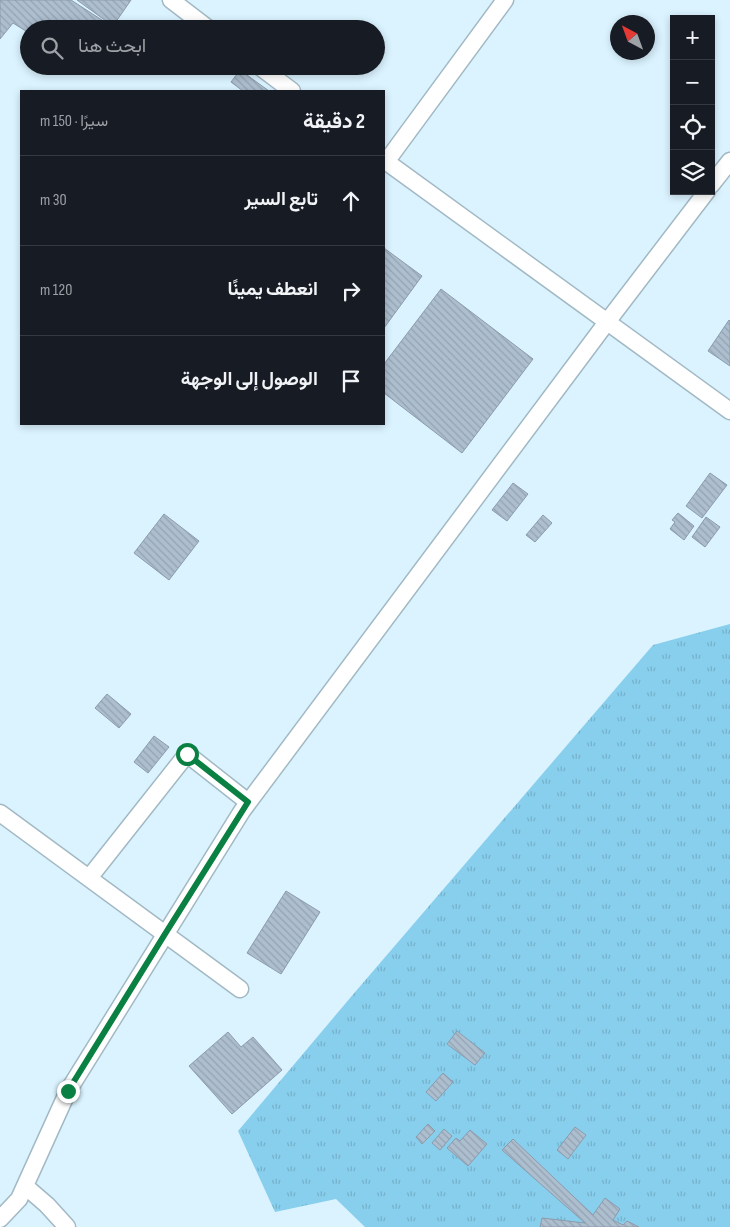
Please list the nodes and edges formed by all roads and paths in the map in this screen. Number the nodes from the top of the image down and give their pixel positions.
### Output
1 (171, 0) edge
2 (506, 0) edge
3 (197, 20) edge
4 (271, 75) edge
5 (291, 90) edge
6 (385, 161) edge
7 (730, 161) edge
8 (715, 180) edge
9 (704, 195) edge
10 (607, 322) junction
11 (730, 411) edge
12 (248, 802) junction
13 (0, 812) edge
14 (89, 878) junction
15 (165, 934) junction
16 (240, 989) dead end
17 (25, 1186) junction
18 (0, 1219) edge
19 (68, 1227) edge

1 - 3 street
2 - 6 street
4 - 5 street
6 - 10 street
7 - 8 street
9 - 10 street
10 - 11 street
10 - 12 street
12 - 14 street
12 - 15 street
13 - 14 street
14 - 15 street
15 - 16 street
15 - 17 street
17 - 18 street
17 - 19 street

